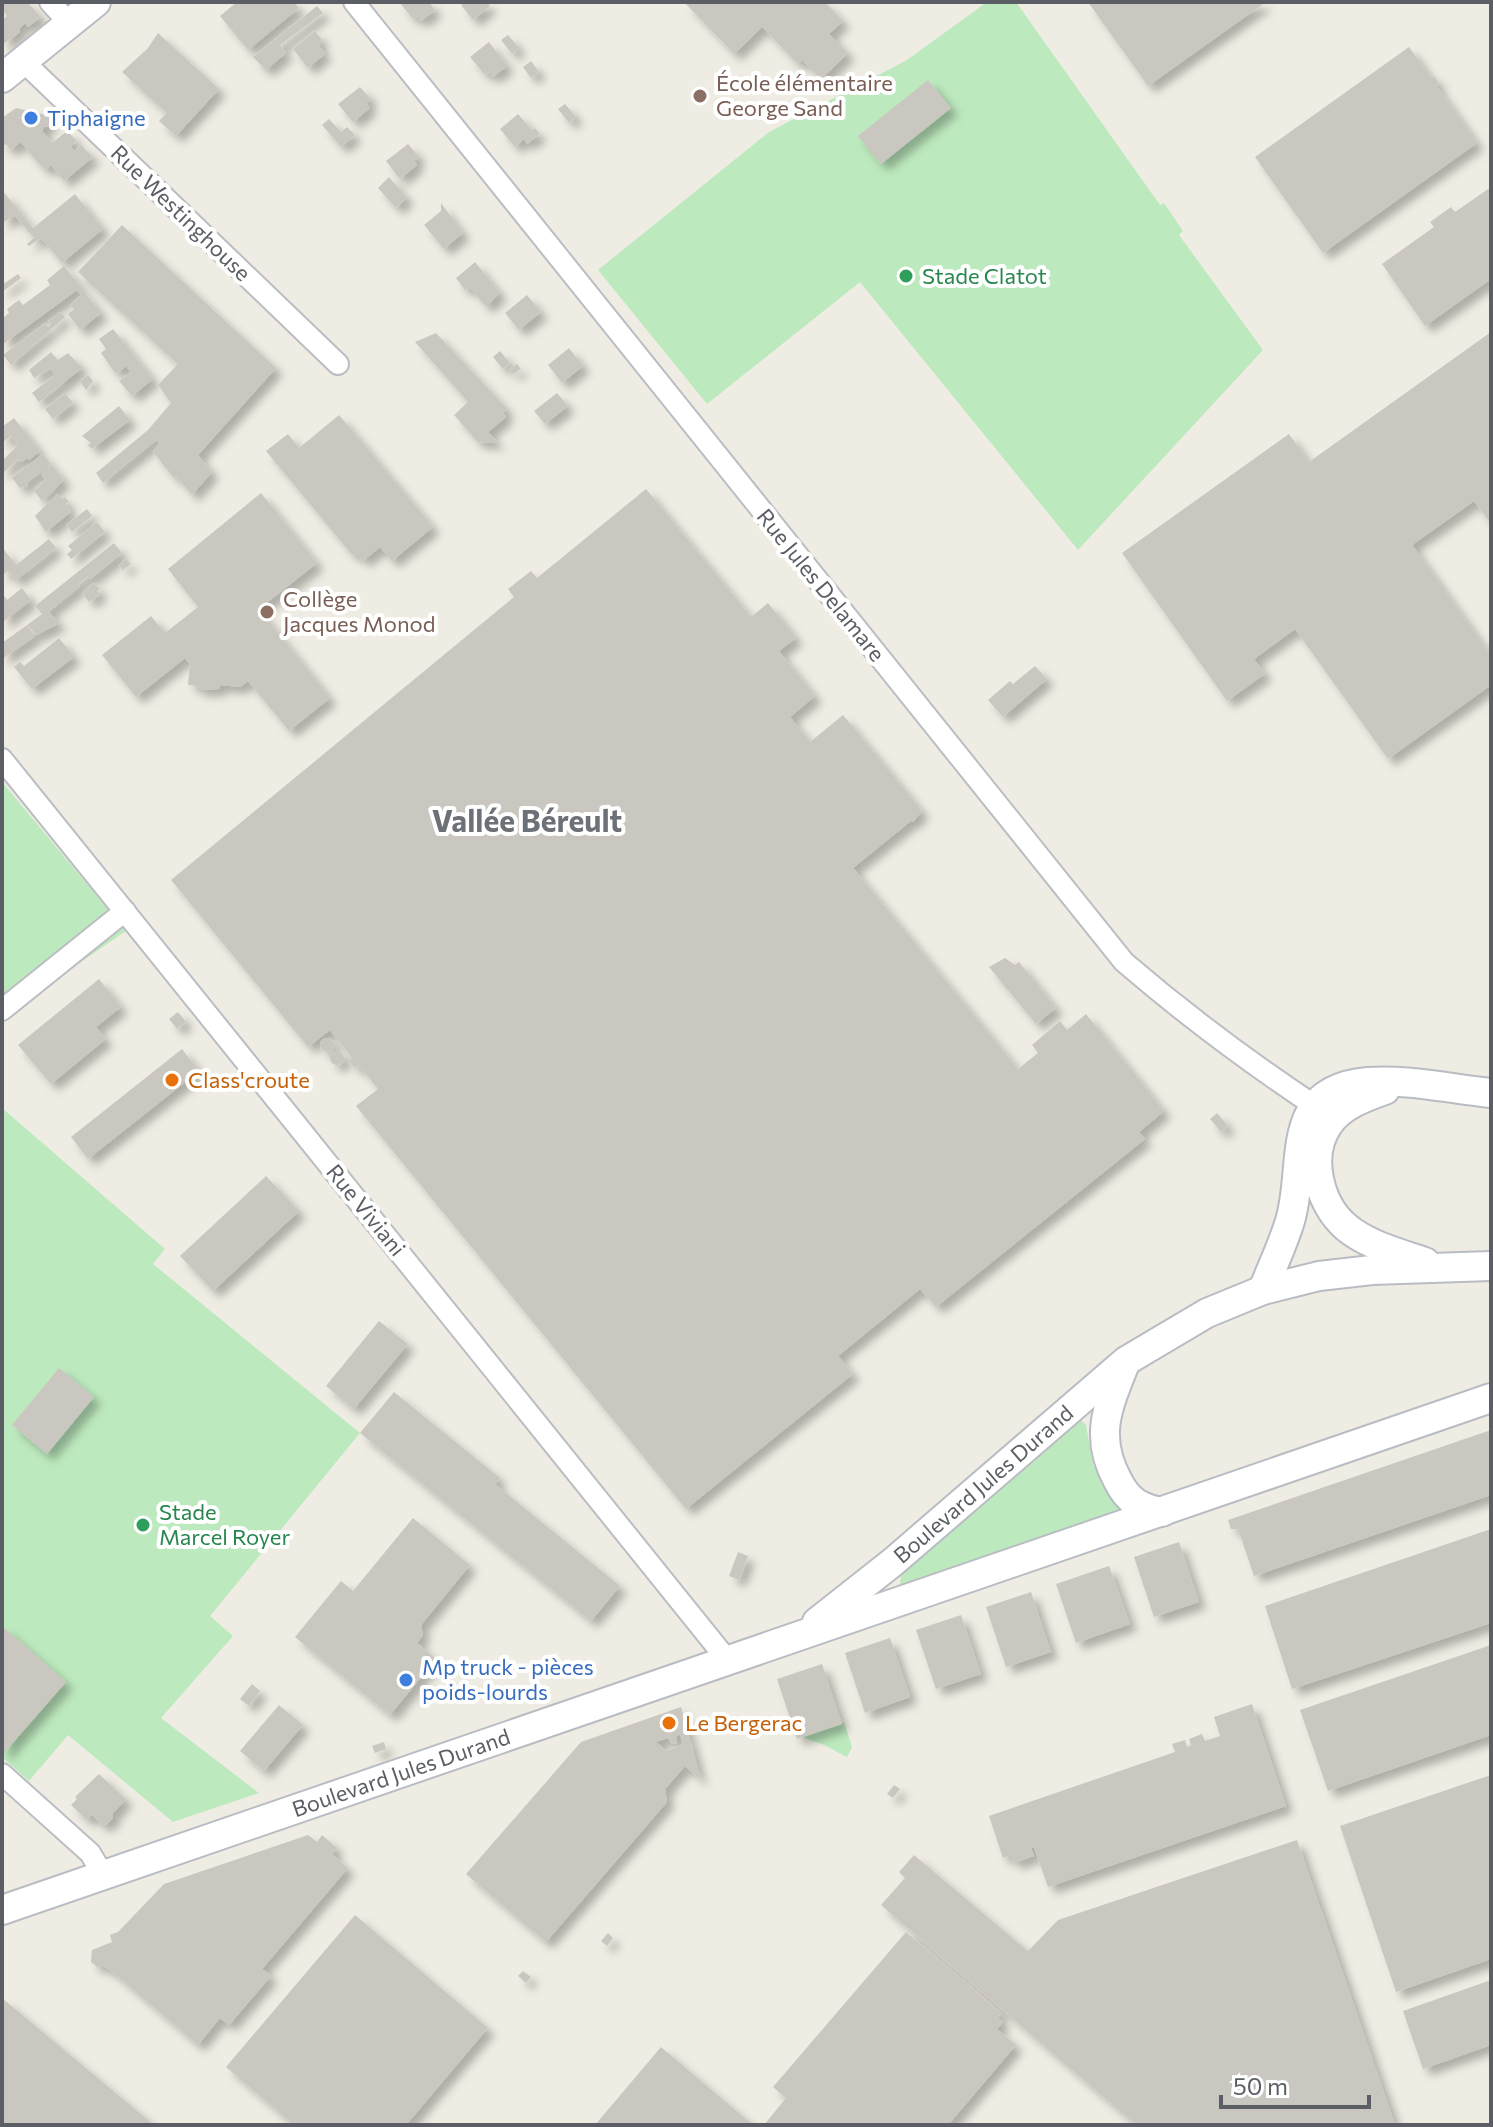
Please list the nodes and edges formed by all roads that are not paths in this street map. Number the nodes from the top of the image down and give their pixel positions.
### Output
1 (50, 2) edge
2 (96, 2) edge
3 (354, 2) edge
4 (70, 24) junction
5 (13, 70) edge
6 (338, 364) dead end
7 (2, 759) edge
8 (125, 911) junction
9 (2, 1010) edge
10 (1491, 1093) edge
11 (1325, 1113) junction
12 (1491, 1266) edge
13 (1442, 1268) junction
14 (1263, 1290) junction
15 (1126, 1361) junction
16 (1491, 1398) edge
17 (1162, 1512) junction
18 (801, 1635) junction
19 (729, 1662) junction
20 (2, 1774) edge
21 (104, 1876) junction
22 (2, 1910) edge

1 - 4 street
2 - 4 main road
3 - 11 street, Rue Jules Delamare
4 - 5 main road
5 - 6 street, Rue Westinghouse
7 - 8 street, Rue Viviani
8 - 9 street
8 - 19 street, Rue Viviani
10 - 11 main road
11 - 13 main road, Boulevard Jules Durand
11 - 14 main road
12 - 13 main road, Boulevard Jules Durand
13 - 14 main road, Boulevard Jules Durand
14 - 15 main road, Boulevard Jules Durand
15 - 17 main road, Boulevard Jules Durand
15 - 18 main road, Boulevard Jules Durand
16 - 17 main road, Boulevard Jules Durand
17 - 18 main road, Boulevard Jules Durand
18 - 19 main road, Boulevard Jules Durand
19 - 21 main road, Boulevard Jules Durand
20 - 21 street
21 - 22 main road, Boulevard Jules Durand

